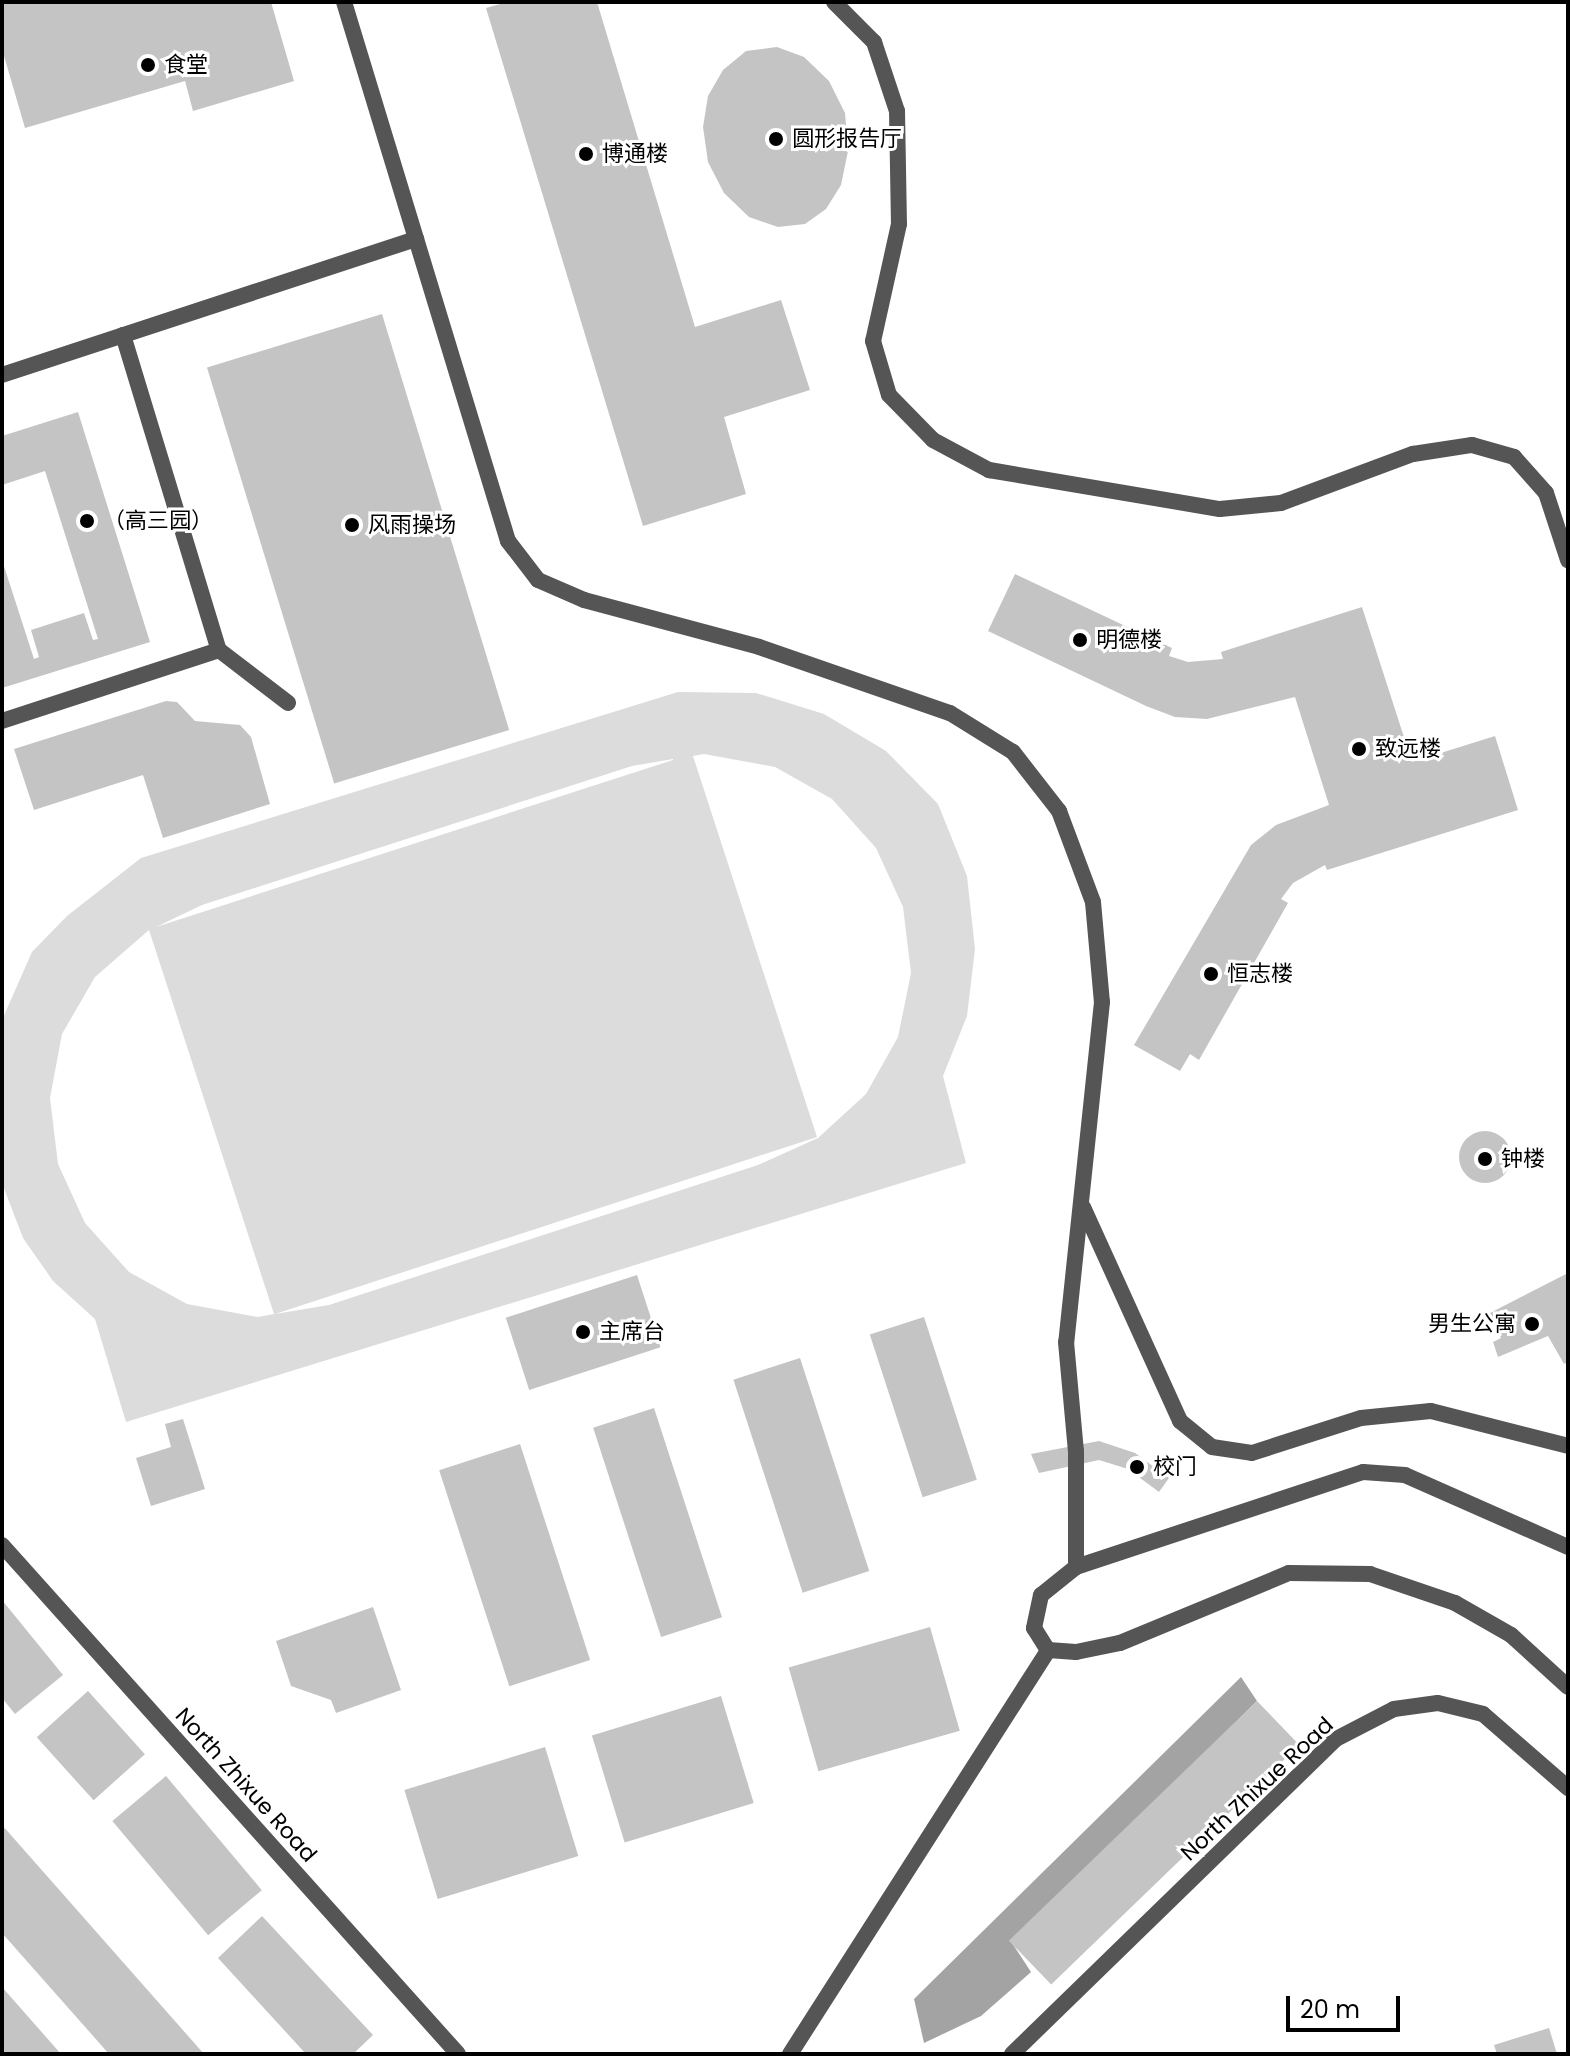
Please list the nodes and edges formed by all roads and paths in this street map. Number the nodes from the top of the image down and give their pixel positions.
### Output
1 (344, 2) edge
2 (834, 2) edge
3 (416, 239) junction
4 (123, 335) junction
5 (2, 375) edge
6 (1568, 560) edge
7 (219, 650) junction
8 (288, 703) dead end
9 (2, 721) edge
10 (1082, 1206) junction
11 (1568, 1446) edge
12 (2, 1545) edge
13 (1568, 1547) edge
14 (1076, 1567) junction
15 (1048, 1650) junction
16 (1568, 1687) edge
17 (1568, 1788) edge
18 (458, 2054) edge
19 (790, 2054) edge
20 (1012, 2054) edge

1 - 3 street
2 - 6 street
3 - 4 street
3 - 10 street
4 - 5 street
4 - 7 street
7 - 8 street
7 - 9 street
10 - 11 street
10 - 14 street
12 - 18 street, North Zhixue Road
13 - 14 street
14 - 15 street
15 - 16 street
15 - 19 street
17 - 20 street, North Zhixue Road

